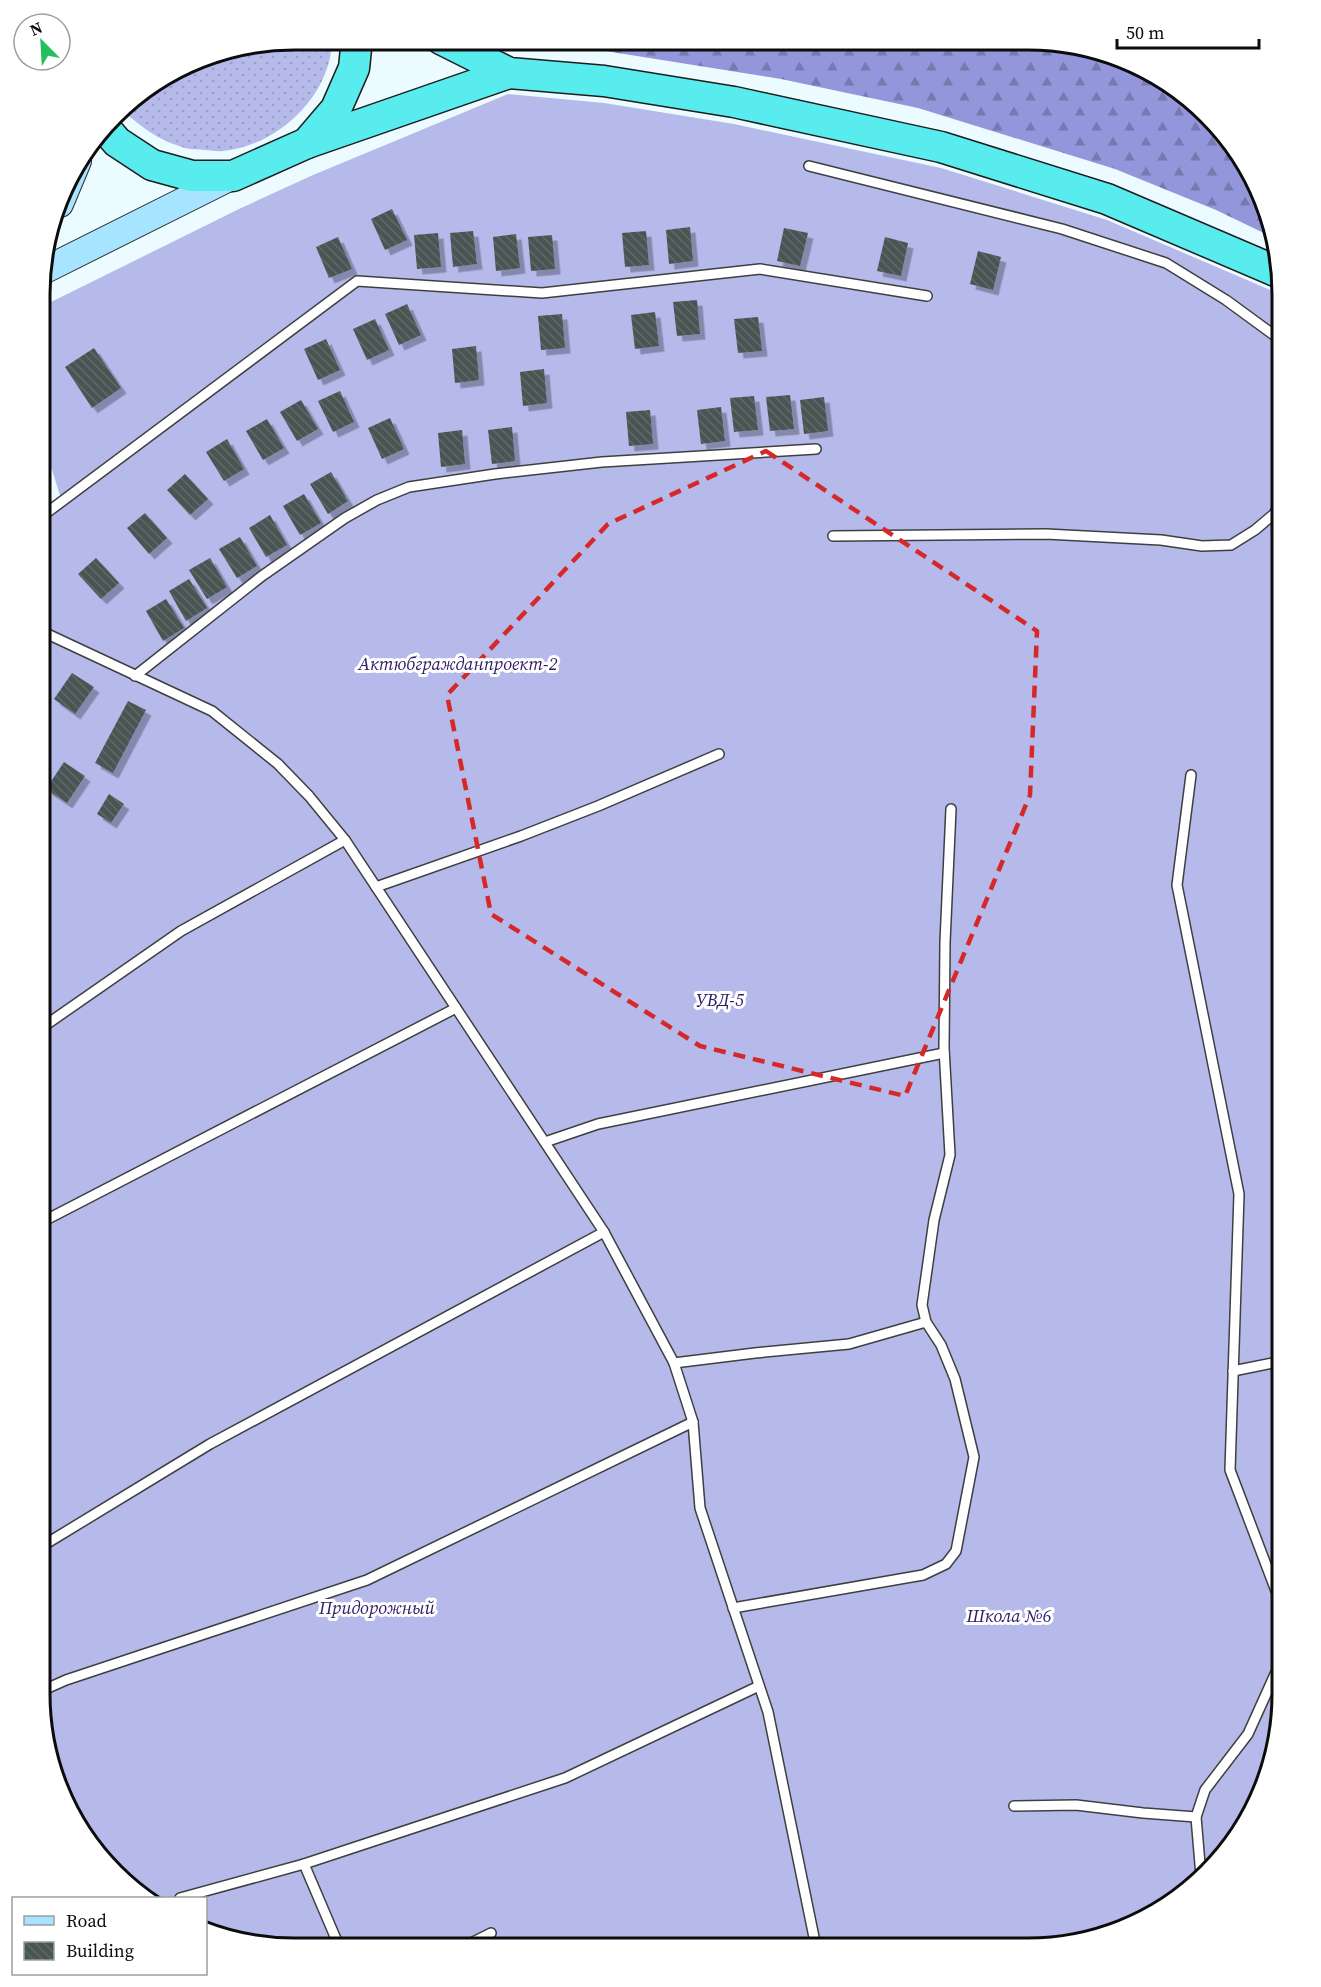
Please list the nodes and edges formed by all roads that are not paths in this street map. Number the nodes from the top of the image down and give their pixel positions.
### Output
1 (356, 50) edge
2 (463, 50) edge
3 (509, 73) junction
4 (110, 133) edge
5 (307, 143) junction
6 (809, 166) dead end
7 (233, 176) junction
8 (51, 267) edge
9 (1270, 269) edge
10 (927, 296) dead end
11 (1272, 334) edge
12 (816, 449) dead end
13 (50, 510) edge
14 (1272, 516) edge
15 (833, 536) dead end
16 (50, 635) edge
17 (135, 676) junction
18 (719, 754) dead end
19 (1191, 776) dead end
20 (951, 809) dead end
21 (345, 840) junction
22 (376, 887) junction
23 (456, 1008) junction
24 (50, 1022) edge
25 (944, 1053) junction
26 (545, 1142) junction
27 (50, 1218) edge
28 (604, 1232) junction
29 (926, 1322) junction
30 (674, 1363) junction
31 (1272, 1363) edge
32 (1233, 1371) junction
33 (693, 1422) junction
34 (50, 1541) edge
35 (1272, 1580) edge
36 (733, 1608) junction
37 (1272, 1680) edge
38 (759, 1686) junction
39 (50, 1687) edge
40 (1014, 1806) dead end
41 (1196, 1817) junction
42 (304, 1864) junction
43 (1200, 1866) edge
44 (187, 1897) edge
45 (491, 1933) dead end
46 (336, 1938) edge
47 (481, 1938) edge
48 (814, 1938) edge

1 - 5 highway
2 - 3 highway
3 - 5 highway
3 - 9 highway
4 - 7 highway
5 - 7 highway
6 - 11 lane
7 - 8 main road
10 - 13 lane
12 - 17 lane
14 - 15 lane
16 - 17 lane
17 - 21 lane
18 - 22 lane
19 - 32 lane
20 - 25 lane
21 - 22 lane
21 - 24 lane
22 - 23 lane
23 - 26 lane
23 - 27 lane
25 - 26 lane
25 - 29 lane
26 - 28 lane
28 - 30 lane
28 - 34 lane
29 - 30 lane
29 - 36 lane
30 - 33 lane
31 - 32 lane
32 - 35 lane
33 - 36 lane
33 - 39 lane
36 - 38 lane
37 - 41 lane
38 - 42 lane
38 - 48 lane
40 - 41 lane
41 - 43 lane
42 - 44 lane
42 - 46 lane
45 - 47 lane

